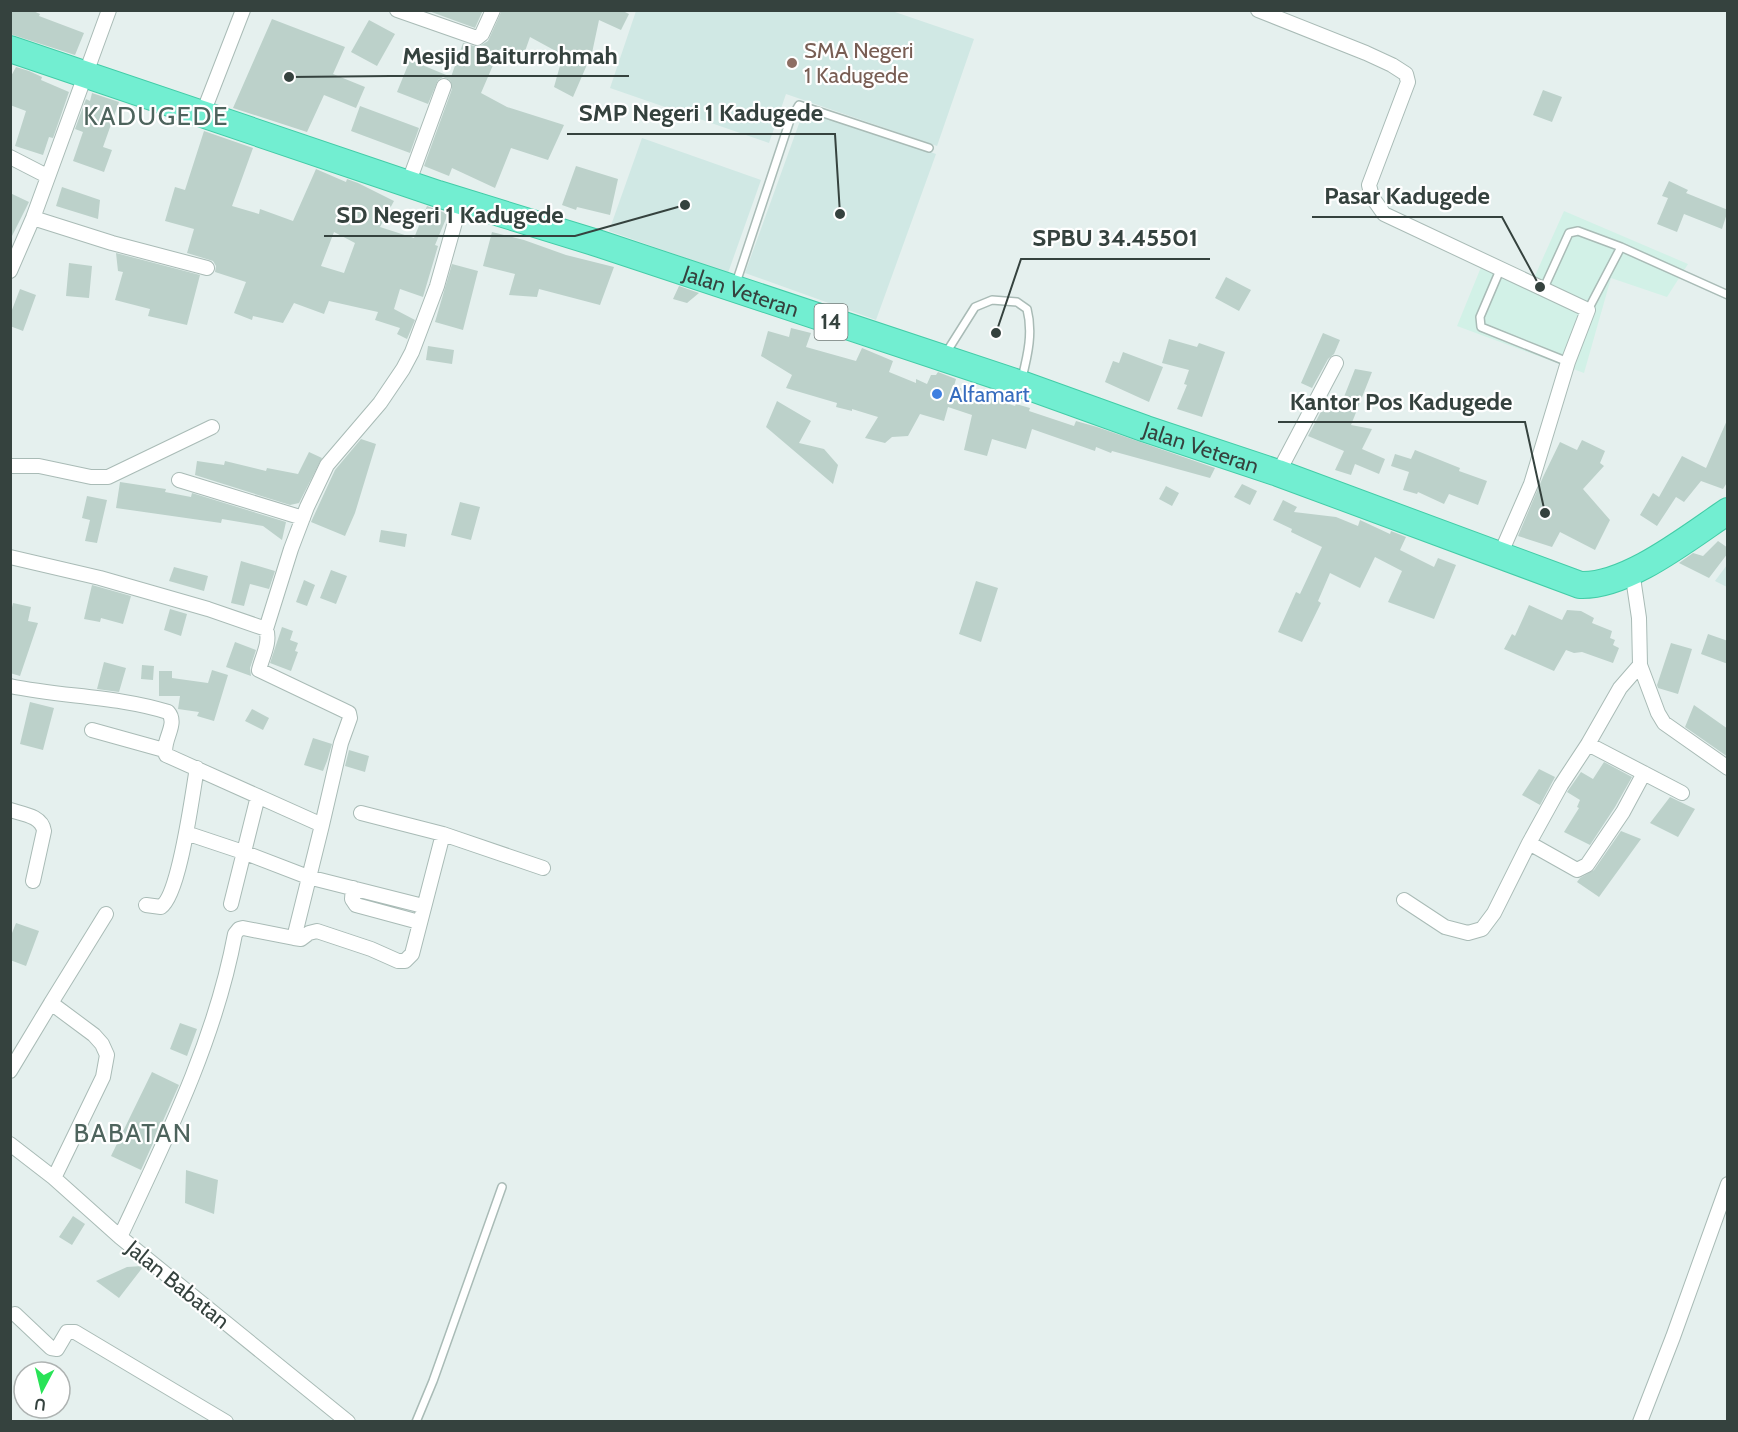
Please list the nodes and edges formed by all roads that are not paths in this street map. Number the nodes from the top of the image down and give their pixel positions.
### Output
1 (109, 10) edge
2 (243, 10) edge
3 (397, 10) edge
4 (493, 10) edge
5 (1258, 10) edge
6 (10, 49) edge
7 (86, 73) junction
8 (444, 86) dead end
9 (203, 113) junction
10 (929, 148) dead end
11 (10, 157) edge
12 (48, 176) junction
13 (408, 184) junction
14 (464, 203) junction
15 (33, 218) junction
16 (1621, 247) junction
17 (207, 268) dead end
18 (1500, 270) junction
19 (10, 271) edge
20 (734, 289) junction
21 (1543, 290) junction
22 (1728, 295) edge
23 (1588, 310) junction
24 (942, 358) junction
25 (1568, 362) junction
26 (1336, 363) dead end
27 (1021, 384) junction
28 (212, 427) dead end
29 (10, 466) edge
30 (1278, 473) junction
31 (178, 480) dead end
32 (1728, 511) edge
33 (303, 518) junction
34 (1500, 555) junction
35 (10, 556) edge
36 (1645, 564) junction
37 (266, 629) junction
38 (1640, 665) junction
39 (10, 686) edge
40 (92, 730) dead end
41 (1588, 744) junction
42 (164, 750) junction
43 (197, 768) junction
44 (1728, 768) edge
45 (1644, 773) junction
46 (1682, 793) dead end
47 (258, 796) junction
48 (10, 810) edge
49 (361, 813) dead end
50 (322, 825) junction
51 (186, 834) junction
52 (443, 834) junction
53 (1530, 843) junction
54 (243, 852) junction
55 (543, 868) dead end
56 (308, 877) junction
57 (33, 881) dead end
58 (353, 888) junction
59 (1404, 900) dead end
60 (231, 904) dead end
61 (146, 905) dead end
62 (423, 906) junction
63 (106, 914) dead end
64 (419, 922) junction
65 (294, 938) junction
66 (51, 1003) junction
67 (10, 1071) edge
68 (10, 1144) edge
69 (54, 1178) junction
70 (1728, 1184) edge
71 (502, 1186) dead end
72 (120, 1237) junction
73 (15, 1314) dead end
74 (226, 1422) edge
75 (348, 1422) edge
76 (416, 1422) edge
77 (1640, 1422) edge

1 - 7 street
2 - 9 street
3 - 4 street
5 - 18 street
6 - 7 highway, Jalan Veteran / 14
7 - 9 highway, Jalan Veteran / 14
7 - 12 street
8 - 13 street
9 - 13 highway, Jalan Veteran / 14
10 - 20 lane
11 - 12 street
12 - 15 street
13 - 14 highway, Jalan Veteran / 14
14 - 20 highway, Jalan Veteran / 14
14 - 33 street
15 - 17 street
15 - 19 street
16 - 21 lane
16 - 22 lane
16 - 23 lane
18 - 21 street
18 - 25 lane
20 - 24 highway, Jalan Veteran / 14
21 - 23 street
23 - 25 street
24 - 27 highway, Jalan Veteran / 14
24 - 27 lane
25 - 34 street
26 - 30 street
27 - 30 highway, Jalan Veteran / 14
28 - 29 street
30 - 34 highway, Jalan Veteran / 14
31 - 33 street
32 - 36 highway, Jalan Veteran / 14
33 - 37 street
34 - 36 highway, Jalan Veteran / 14
35 - 37 street
36 - 38 street
37 - 50 street
38 - 41 street
38 - 44 street
39 - 42 street
40 - 42 street
41 - 45 street
41 - 53 street
42 - 43 street
43 - 47 street
43 - 51 street
45 - 46 street
45 - 53 street
47 - 50 street
47 - 54 street
48 - 57 street
49 - 52 street
50 - 56 street
51 - 54 street
51 - 61 street
52 - 55 street
52 - 62 street
53 - 59 street
54 - 56 street
54 - 60 street
56 - 58 street
56 - 65 street
58 - 62 street
58 - 64 street
62 - 64 street
63 - 66 street
64 - 65 street
65 - 72 street
66 - 67 street
66 - 69 street
68 - 69 street, Jalan Babatan
69 - 72 street, Jalan Babatan
70 - 77 street
71 - 76 lane
72 - 75 street, Jalan Babatan
73 - 74 street

